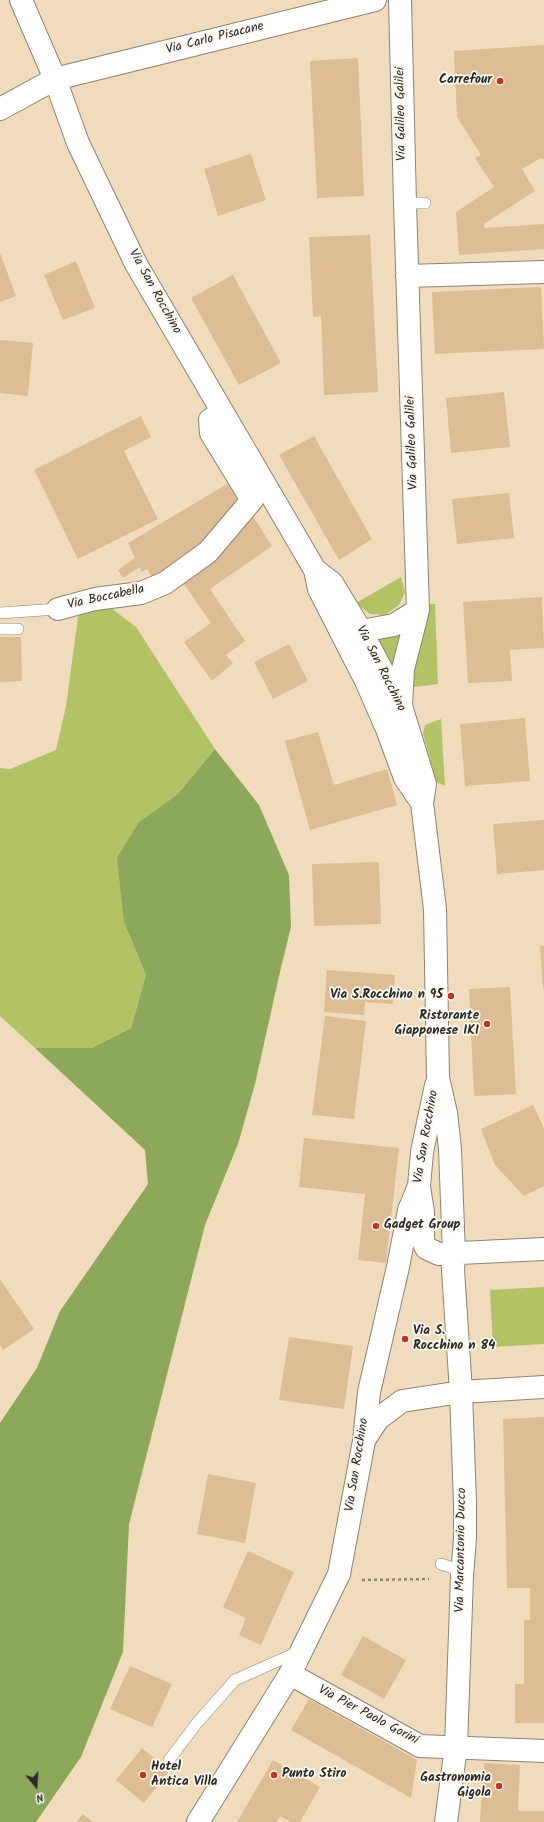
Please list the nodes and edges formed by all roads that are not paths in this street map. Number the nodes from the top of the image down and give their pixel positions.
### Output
1 (21, 0) edge
2 (375, 0) edge
3 (400, 0) edge
4 (55, 79) junction
5 (0, 109) edge
6 (544, 272) edge
7 (408, 276) junction
8 (222, 412) junction
9 (315, 570) junction
10 (58, 609) joint
11 (418, 610) junction
12 (0, 613) edge
13 (18, 629) dead end
14 (0, 630) edge
15 (361, 631) junction
16 (402, 706) junction
17 (422, 803) junction
18 (438, 1078) junction
19 (419, 1186) junction
20 (544, 1249) edge
21 (454, 1254) junction
22 (544, 1387) edge
23 (461, 1392) junction
24 (364, 1441) junction
25 (441, 1564) dead end
26 (462, 1576) junction
27 (302, 1650) junction
28 (290, 1674) junction
29 (456, 1747) junction
30 (544, 1751) edge
31 (169, 1760) dead end
32 (198, 1822) edge
33 (446, 1822) edge

1 - 4 street, Via San Rocchino
2 - 4 street, Via Carlo Pisacane
3 - 7 street, Via Galileo Galilei
4 - 5 street, Via Carlo Pisacane
4 - 8 street, Via San Rocchino
6 - 7 street
7 - 11 street, Via Galileo Galilei
8 - 9 street, Via San Rocchino
8 - 10 street, Via Boccabella
9 - 15 street, Via San Rocchino
9 - 17 street, Via San Rocchino
10 - 12 lane
11 - 15 street
11 - 16 street, Via Galileo Galilei
13 - 14 lane
15 - 16 street, Via San Rocchino
16 - 17 street, Via San Rocchino
17 - 18 street, Via San Rocchino
18 - 19 street, Via San Rocchino
18 - 21 street, Via San Rocchino
19 - 21 street
19 - 24 street, Via San Rocchino
20 - 21 street
21 - 23 street, Via Marcantonio Ducco
22 - 23 street
23 - 24 street
23 - 26 street, Via Marcantonio Ducco
24 - 27 street, Via San Rocchino
25 - 26 lane
26 - 29 street, Via Marcantonio Ducco
27 - 28 street, Via San Rocchino
27 - 31 lane
28 - 29 street, Via Pier Paolo Gorini
28 - 32 street, Via San Rocchino
29 - 30 street, Via Pier Paolo Gorini
29 - 33 street, Via Marcantonio Ducco

